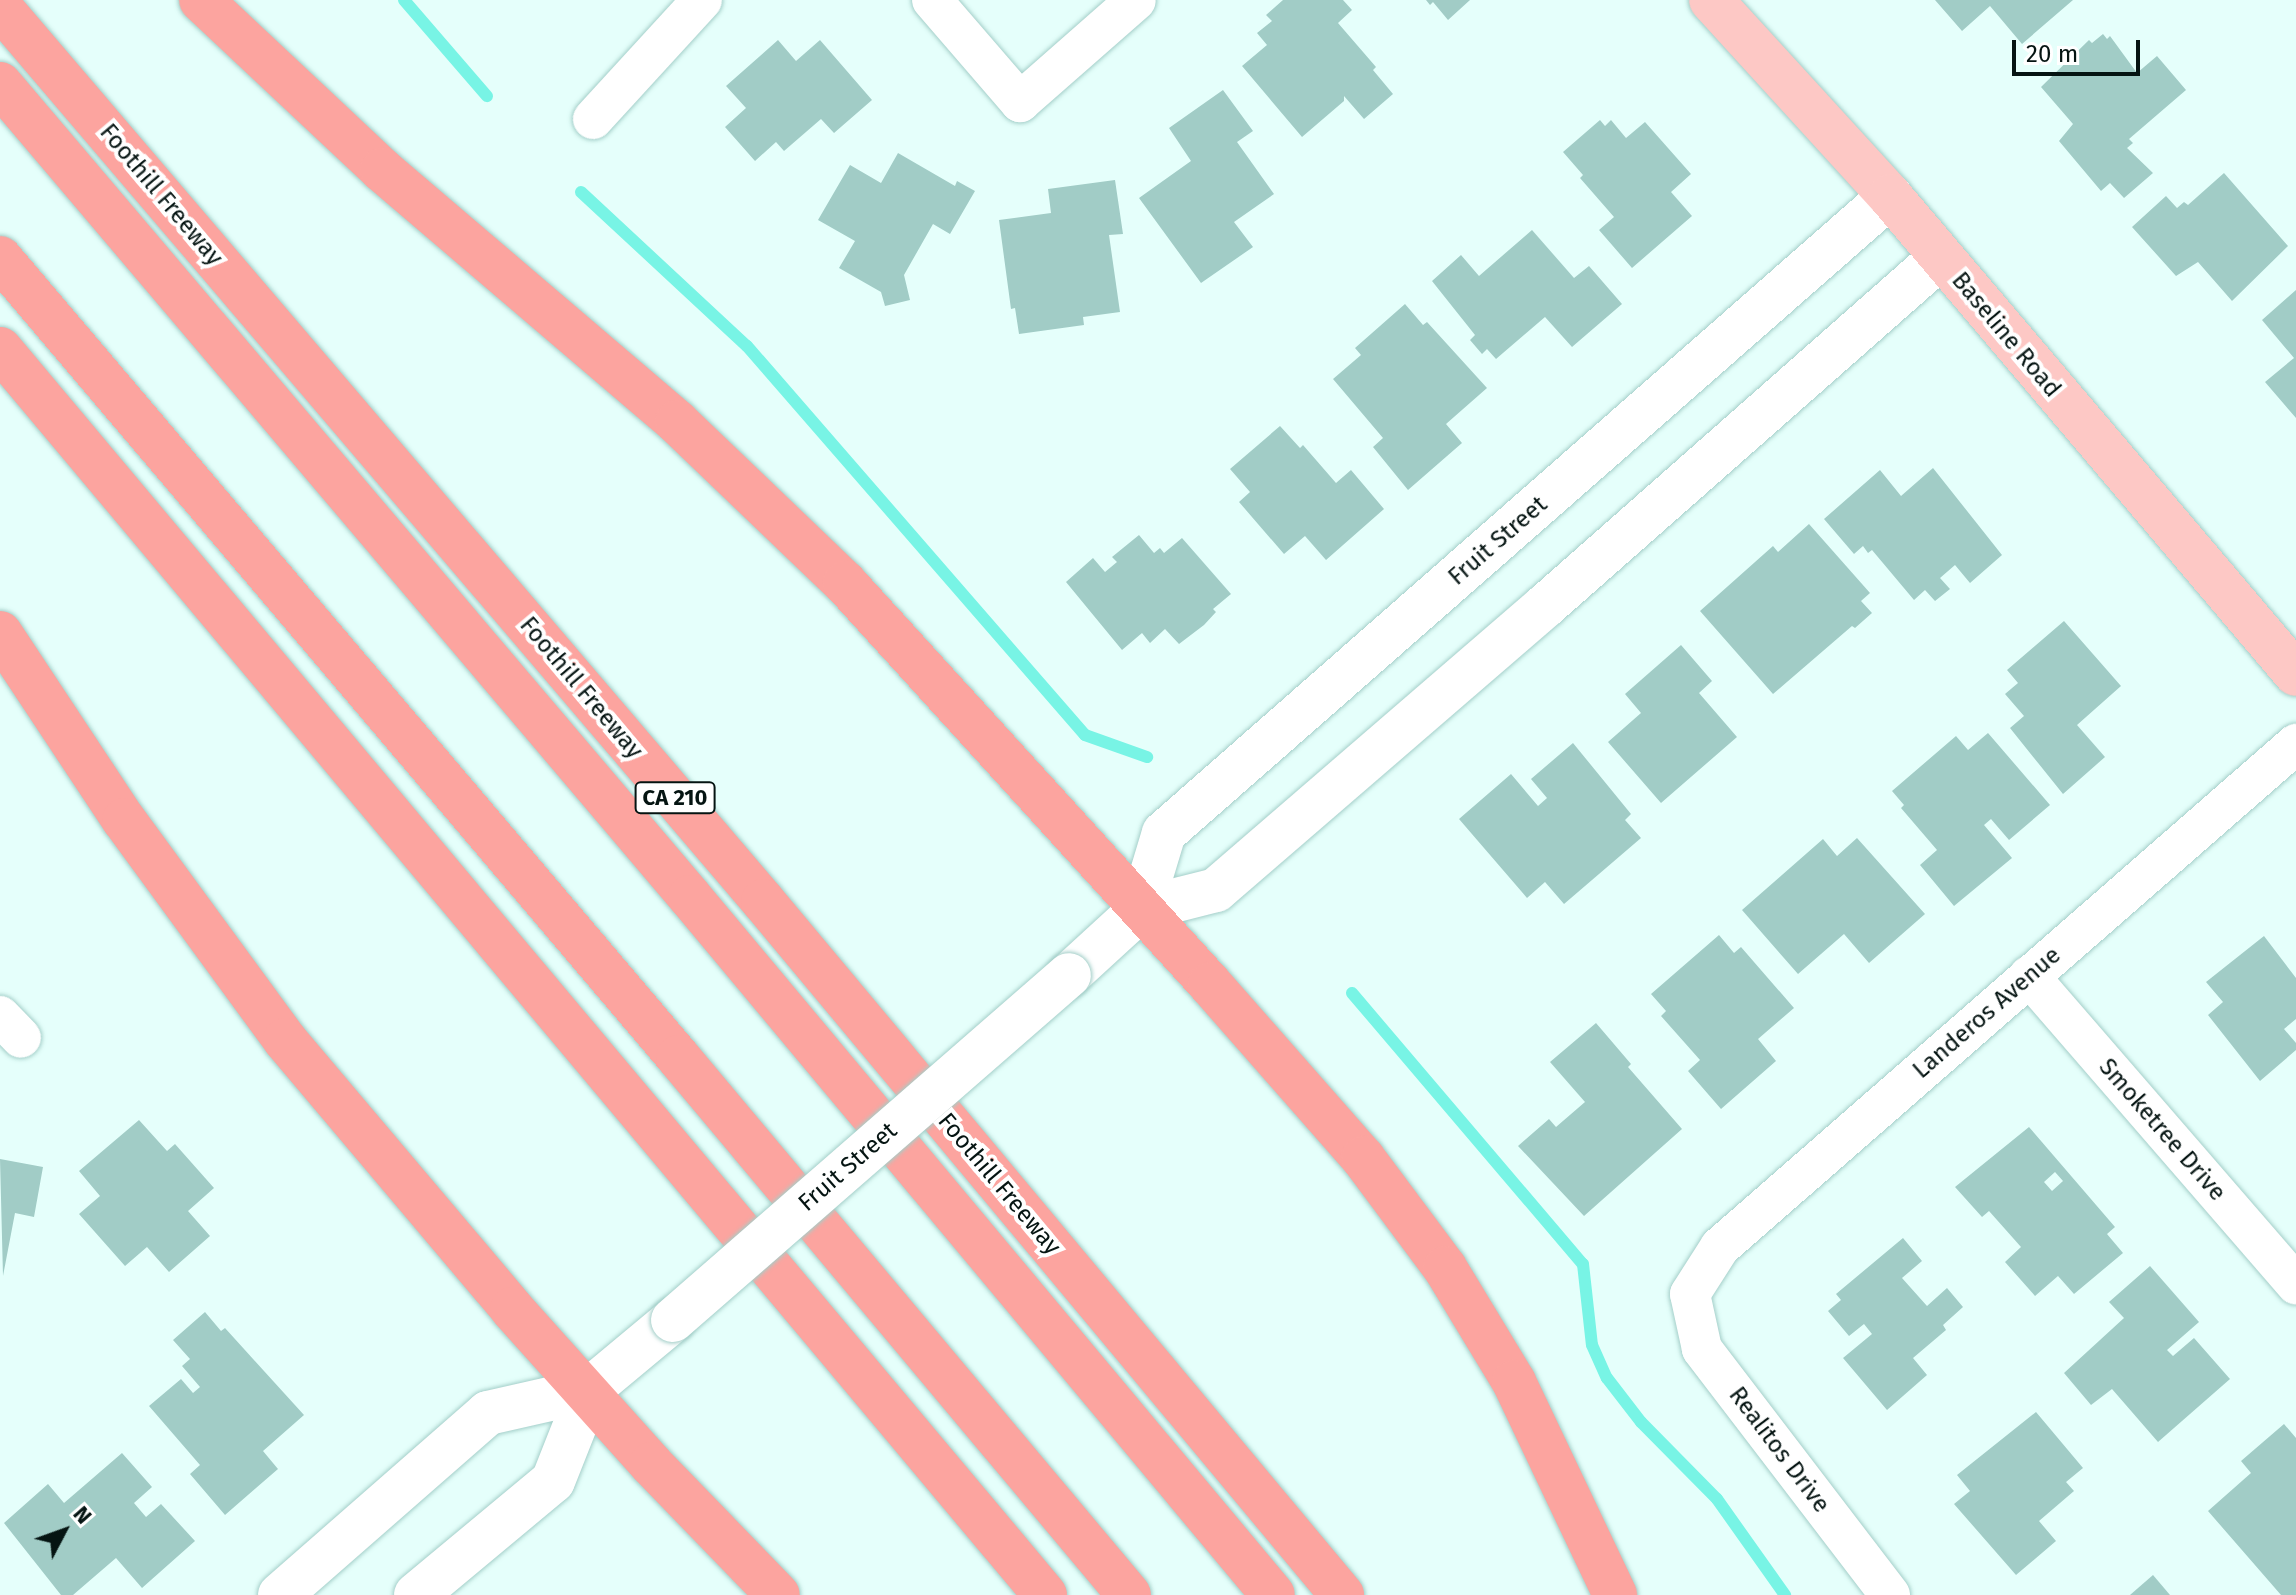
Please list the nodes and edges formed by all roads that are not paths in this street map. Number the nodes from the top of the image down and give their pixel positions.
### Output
1 (201, 0) edge
2 (702, 0) edge
3 (932, 0) edge
4 (1136, 0) edge
5 (1711, 0) edge
6 (0, 7) edge
7 (0, 84) edge
8 (593, 119) dead end
9 (1890, 196) junction
10 (1941, 257) junction
11 (0, 258) edge
12 (0, 349) edge
13 (0, 633) edge
14 (2296, 674) edge
15 (2296, 744) edge
16 (1141, 909) junction
17 (2029, 976) junction
18 (2296, 1284) edge
19 (1690, 1294) joint
20 (589, 1390) junction
21 (280, 1595) edge
22 (416, 1595) edge
23 (778, 1595) edge
24 (1045, 1595) edge
25 (1129, 1595) edge
26 (1273, 1595) edge
27 (1342, 1595) edge
28 (1615, 1595) edge
29 (1890, 1595) edge

1 - 16 highway
2 - 8 street
3 - 4 street
5 - 9 main road, Baseline Road
6 - 27 highway, Foothill Freeway / CA 210
7 - 26 highway
9 - 10 main road, Baseline Road
9 - 16 main road, Fruit Street
10 - 14 main road, Baseline Road
10 - 16 main road, Fruit Street
11 - 25 highway
12 - 24 highway
13 - 20 highway
15 - 17 street, Landeros Avenue
16 - 20 main road, Fruit Street, bridge
16 - 28 highway
17 - 18 street, Smoketree Drive
17 - 19 street, Landeros Avenue
19 - 29 street, Realitos Drive
20 - 21 main road, Fruit Street
20 - 22 main road, Fruit Street
20 - 23 highway

